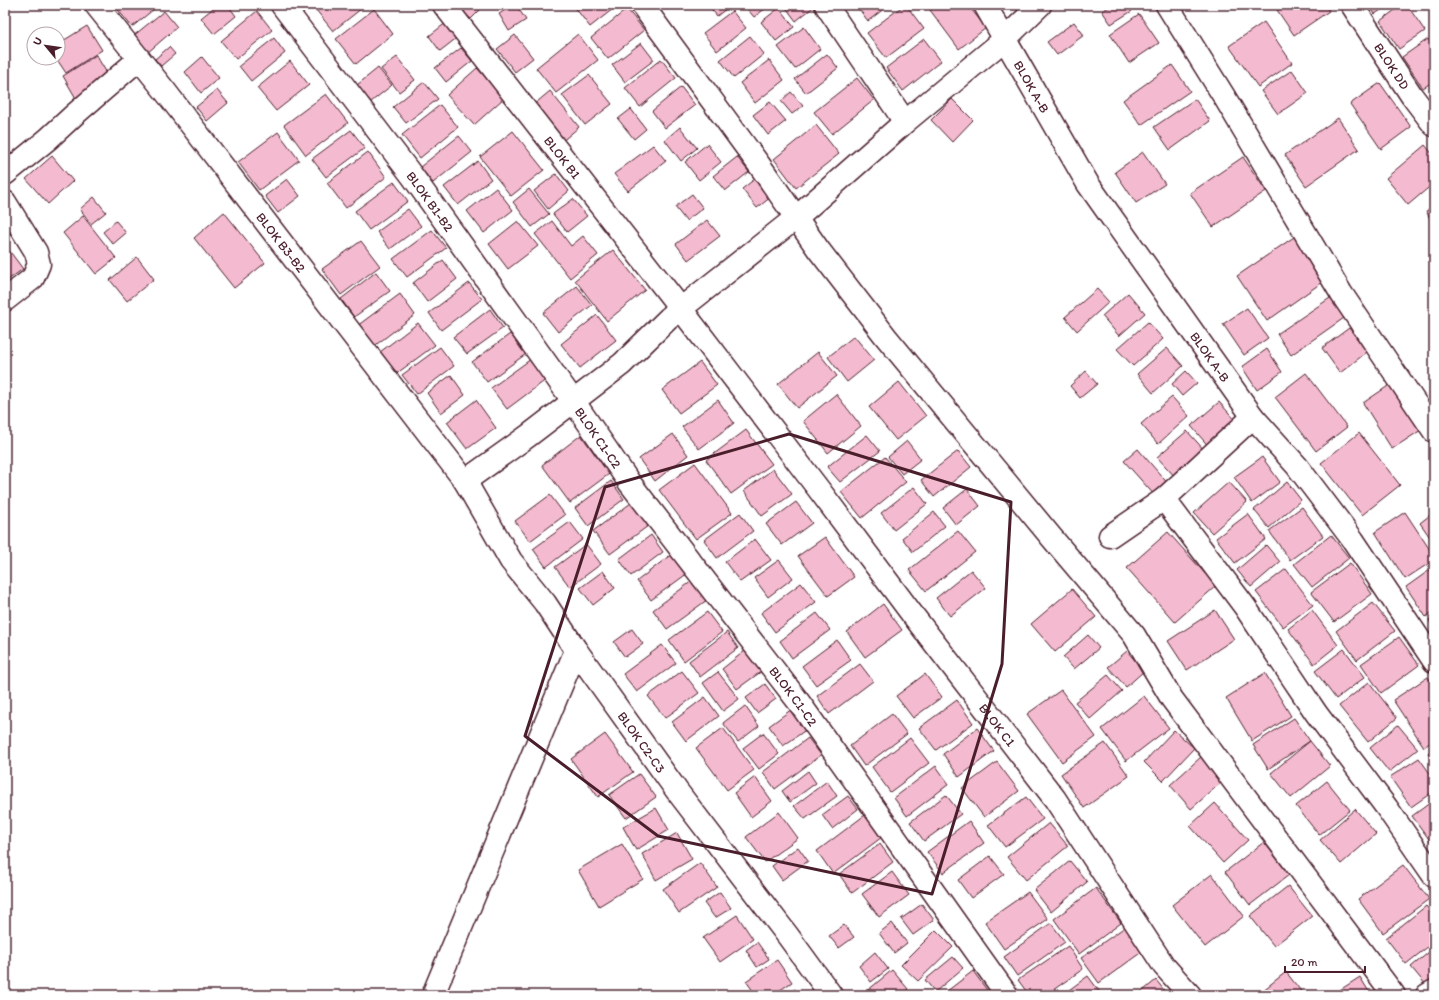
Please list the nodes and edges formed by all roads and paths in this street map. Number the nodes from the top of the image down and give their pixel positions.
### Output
1 (96, 5) edge
2 (282, 5) edge
3 (444, 5) edge
4 (642, 5) edge
5 (826, 5) edge
6 (984, 5) edge
7 (1040, 5) edge
8 (1167, 5) edge
9 (1352, 5) edge
10 (1005, 39) junction
11 (139, 58) junction
12 (905, 122) junction
13 (1434, 125) edge
14 (5, 174) edge
15 (5, 202) edge
16 (797, 217) junction
17 (5, 300) edge
18 (680, 309) junction
19 (574, 402) junction
20 (1253, 417) junction
21 (1434, 431) edge
22 (465, 481) junction
23 (820, 491) joint
24 (1164, 499) junction
25 (1110, 536) dead end
26 (576, 650) junction
27 (1434, 662) edge
28 (1434, 876) edge
29 (1434, 991) edge
30 (433, 995) edge
31 (832, 995) edge
32 (1007, 995) edge
33 (1190, 995) edge
34 (1394, 995) edge
35 (1427, 995) edge

1 - 11 street, BLOK B3-B2
2 - 19 street, BLOK B1-B2
3 - 18 street, BLOK B1
4 - 16 street
5 - 12 street
6 - 10 street, BLOK A-B
7 - 10 street
8 - 21 street
9 - 13 street, BLOK DD
10 - 12 street
10 - 20 street, BLOK A-B
11 - 14 street
11 - 22 street, BLOK B3-B2
12 - 16 street
15 - 17 street
16 - 18 street
16 - 34 street
18 - 19 street
18 - 23 street, BLOK B1
19 - 22 street
19 - 32 street, BLOK C1-C2
20 - 24 street
20 - 27 street, BLOK A-B
22 - 26 street, BLOK C2-C3
23 - 33 street, BLOK C1
24 - 25 street
24 - 28 street
26 - 30 street
26 - 31 street, BLOK C2-C3
29 - 35 street

